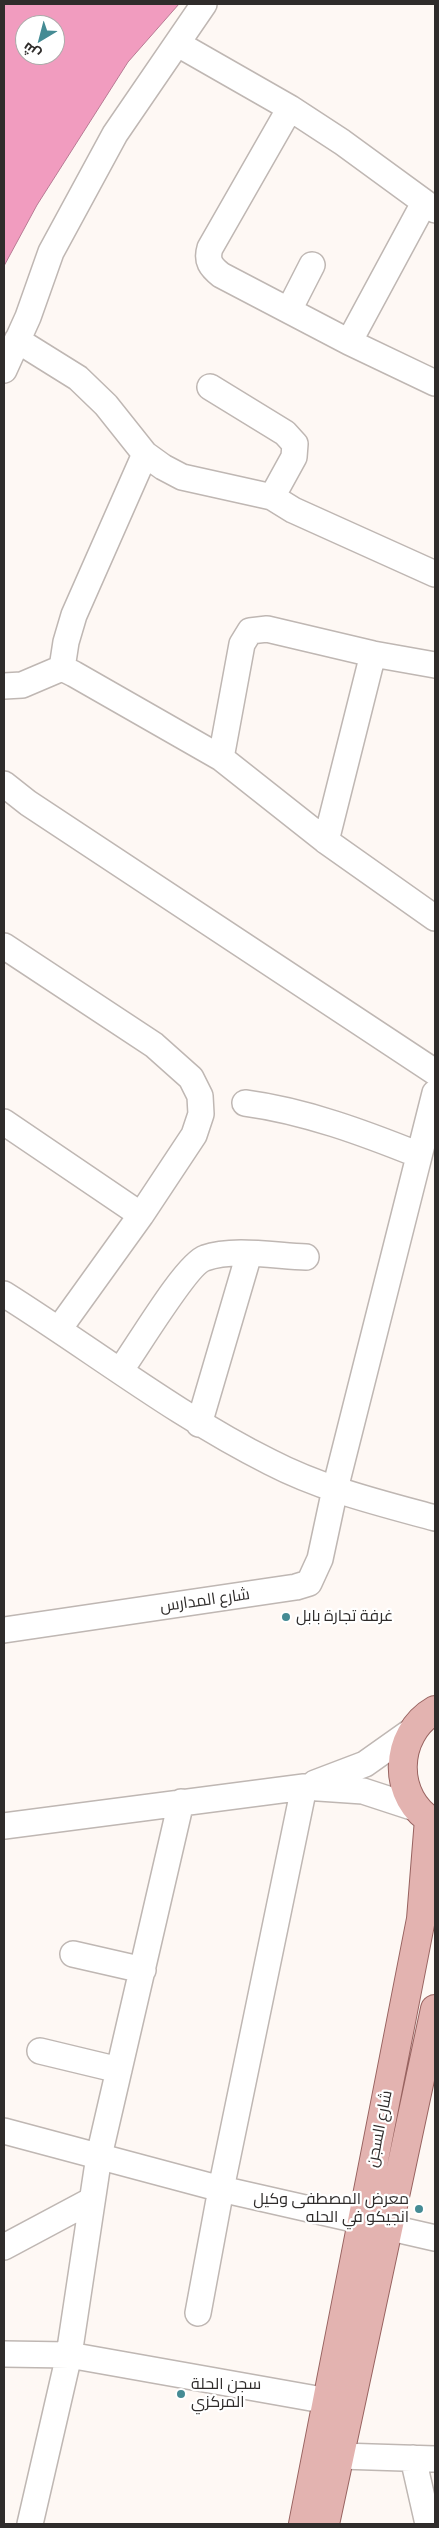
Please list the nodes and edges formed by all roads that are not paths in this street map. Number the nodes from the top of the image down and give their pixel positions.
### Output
1 (204, 4) edge
2 (178, 44) junction
3 (290, 108) junction
4 (430, 207) edge
5 (312, 265) dead end
6 (289, 310) junction
7 (18, 340) junction
8 (349, 342) junction
9 (4, 370) edge
10 (435, 383) edge
11 (210, 387) dead end
12 (145, 454) junction
13 (272, 497) junction
14 (435, 574) edge
15 (373, 654) junction
16 (435, 665) edge
17 (62, 668) junction
18 (4, 686) edge
19 (221, 758) junction
20 (4, 784) edge
21 (326, 841) junction
22 (435, 918) edge
23 (4, 946) edge
24 (435, 1072) edge
25 (435, 1094) edge
26 (245, 1103) dead end
27 (4, 1122) edge
28 (427, 1142) edge
29 (141, 1215) junction
30 (249, 1254) junction
31 (306, 1257) dead end
32 (4, 1294) edge
33 (59, 1329) junction
34 (120, 1372) junction
35 (199, 1424) junction
36 (334, 1489) junction
37 (435, 1518) edge
38 (4, 1630) edge
39 (435, 1710) edge
40 (412, 1730) junction
41 (304, 1787) junction
42 (181, 1802) junction
43 (427, 1817) edge
44 (4, 1826) edge
45 (73, 1954) dead end
46 (143, 1970) junction
47 (435, 2009) edge
48 (40, 2051) dead end
49 (119, 2070) junction
50 (388, 2089) junction
51 (417, 2093) junction
52 (383, 2116) junction
53 (411, 2121) junction
54 (4, 2131) edge
55 (98, 2156) junction
56 (220, 2188) junction
57 (92, 2200) junction
58 (375, 2224) junction
59 (435, 2238) edge
60 (4, 2247) edge
61 (198, 2313) dead end
62 (4, 2354) edge
63 (69, 2355) junction
64 (340, 2387) junction
65 (340, 2456) junction
66 (424, 2459) edge
67 (30, 2524) edge
68 (303, 2524) edge
69 (325, 2524) edge
70 (428, 2524) edge

1 - 2 street
2 - 3 street
2 - 7 street
3 - 4 street
3 - 6 street
4 - 8 street
5 - 6 street
6 - 8 street
7 - 9 street
7 - 12 street
8 - 10 street
11 - 13 street
12 - 13 street
12 - 17 street
13 - 14 street
15 - 16 street
15 - 19 street
15 - 21 street
17 - 18 street
17 - 19 street
19 - 21 street
20 - 24 street
21 - 22 street
23 - 29 street
25 - 28 street
26 - 28 street
27 - 29 street
28 - 36 street
29 - 33 street
30 - 31 street
30 - 34 street
30 - 35 street
32 - 33 street
33 - 34 street
34 - 35 street
35 - 36 street
36 - 37 street
36 - 38 street, شارع المدارس
39 - 40 main road
40 - 41 street
40 - 43 main road
41 - 42 street
41 - 43 street
41 - 56 street
42 - 44 street
42 - 46 street
43 - 50 main road, شارع السجن
45 - 46 street
46 - 49 street
47 - 51 main road, شارع السجن
48 - 49 street
49 - 55 street
50 - 51 main road
50 - 52 main road, شارع السجن
51 - 53 main road, شارع السجن
52 - 53 main road
52 - 58 main road, شارع السجن
53 - 58 main road, شارع السجن
54 - 55 street
55 - 56 street
55 - 57 street
56 - 58 street
56 - 61 street
57 - 60 street
57 - 63 street
58 - 59 street
58 - 64 main road, شارع السجن
62 - 63 street
63 - 64 street
63 - 67 street
64 - 65 main road, شارع السجن
64 - 68 main road, شارع السجن
65 - 66 street
65 - 69 main road, شارع السجن
66 - 70 street

